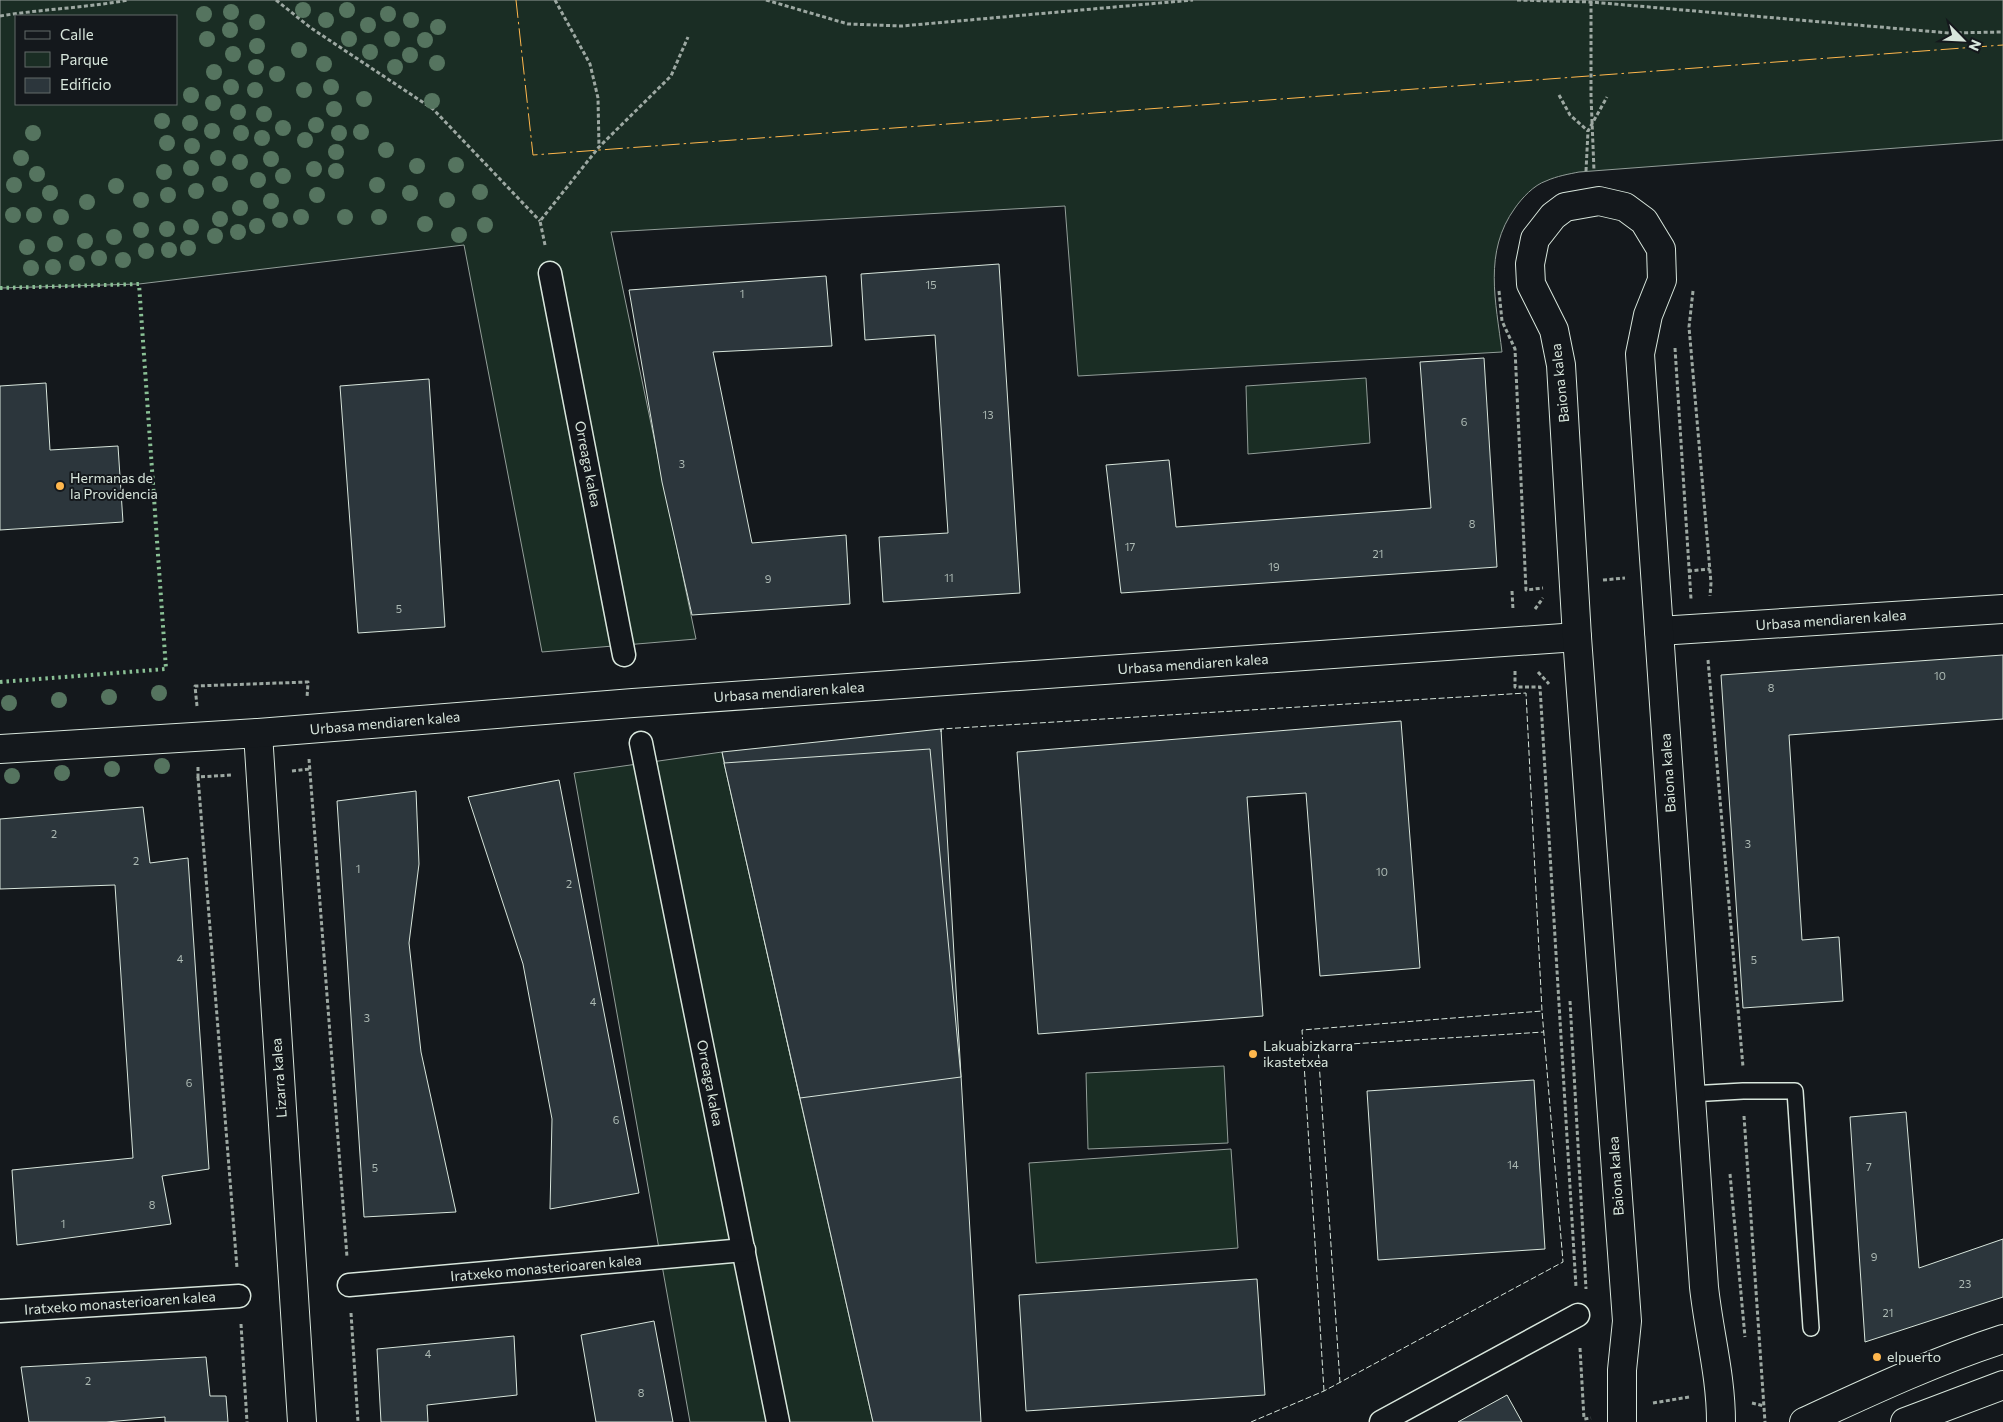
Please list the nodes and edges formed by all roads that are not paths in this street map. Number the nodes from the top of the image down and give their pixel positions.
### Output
1 (550, 273) road end
2 (2003, 608) edge
3 (1658, 631) junction
4 (1577, 637) junction
5 (624, 655) dead end
6 (258, 733) junction
7 (641, 743) dead end
8 (0, 749) edge
9 (1690, 1094) junction
10 (744, 1250) junction
11 (349, 1285) road end
12 (239, 1296) road end
13 (0, 1310) edge
14 (1578, 1315) road end
15 (1811, 1328) dead end
16 (2003, 1339) edge
17 (2003, 1385) edge
18 (302, 1422) edge
19 (778, 1422) edge
20 (1381, 1422) edge
21 (1622, 1422) edge
22 (1721, 1422) edge
23 (1804, 1422) edge
24 (1905, 1422) edge

1 - 5 street, Orreaga kalea
2 - 3 street, Urbasa mendiaren kalea
3 - 4 street, Baiona kalea
3 - 9 street, Baiona kalea
4 - 6 street, Urbasa mendiaren kalea
4 - 21 street, Baiona kalea
6 - 8 street, Urbasa mendiaren kalea
6 - 18 street, Lizarra kalea
7 - 10 street, Orreaga kalea
9 - 15 lane
9 - 22 street, Baiona kalea
10 - 11 street, Iratxeko monasterioaren kalea
10 - 19 street, Orreaga kalea
12 - 13 street, Iratxeko monasterioaren kalea
14 - 20 street
16 - 23 street
17 - 24 street

